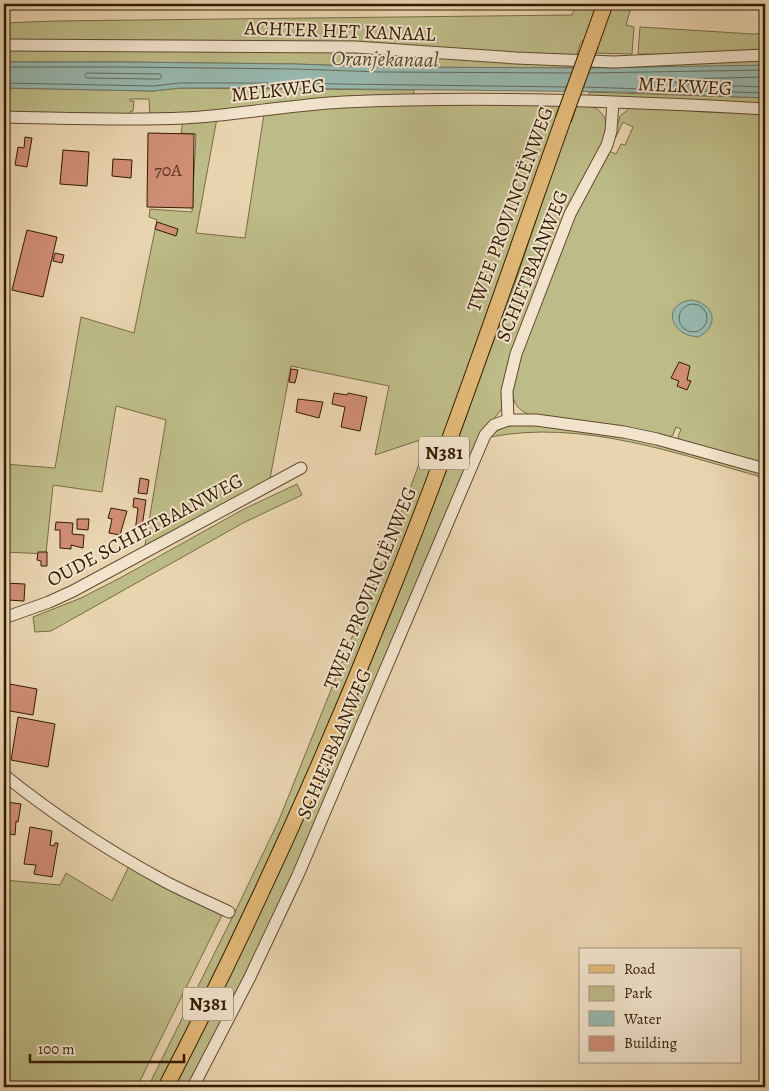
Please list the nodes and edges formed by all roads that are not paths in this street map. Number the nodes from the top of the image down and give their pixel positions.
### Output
1 (604, 4) edge
2 (4, 45) edge
3 (765, 54) edge
4 (613, 102) junction
5 (765, 109) edge
6 (4, 117) edge
7 (508, 420) junction
8 (301, 468) dead end
9 (765, 469) edge
10 (4, 618) edge
11 (4, 775) edge
12 (229, 912) dead end
13 (166, 1087) edge
14 (193, 1087) edge

1 - 13 main road, TWEE PROVINCIËNWEG / N381, bridge
2 - 3 street, ACHTER HET KANAAL
4 - 5 street, MELKWEG
4 - 6 street, MELKWEG
4 - 7 street, SCHIETBAANWEG
7 - 9 street
7 - 14 street, SCHIETBAANWEG
8 - 10 street, OUDE SCHIETBAANWEG
11 - 12 street

